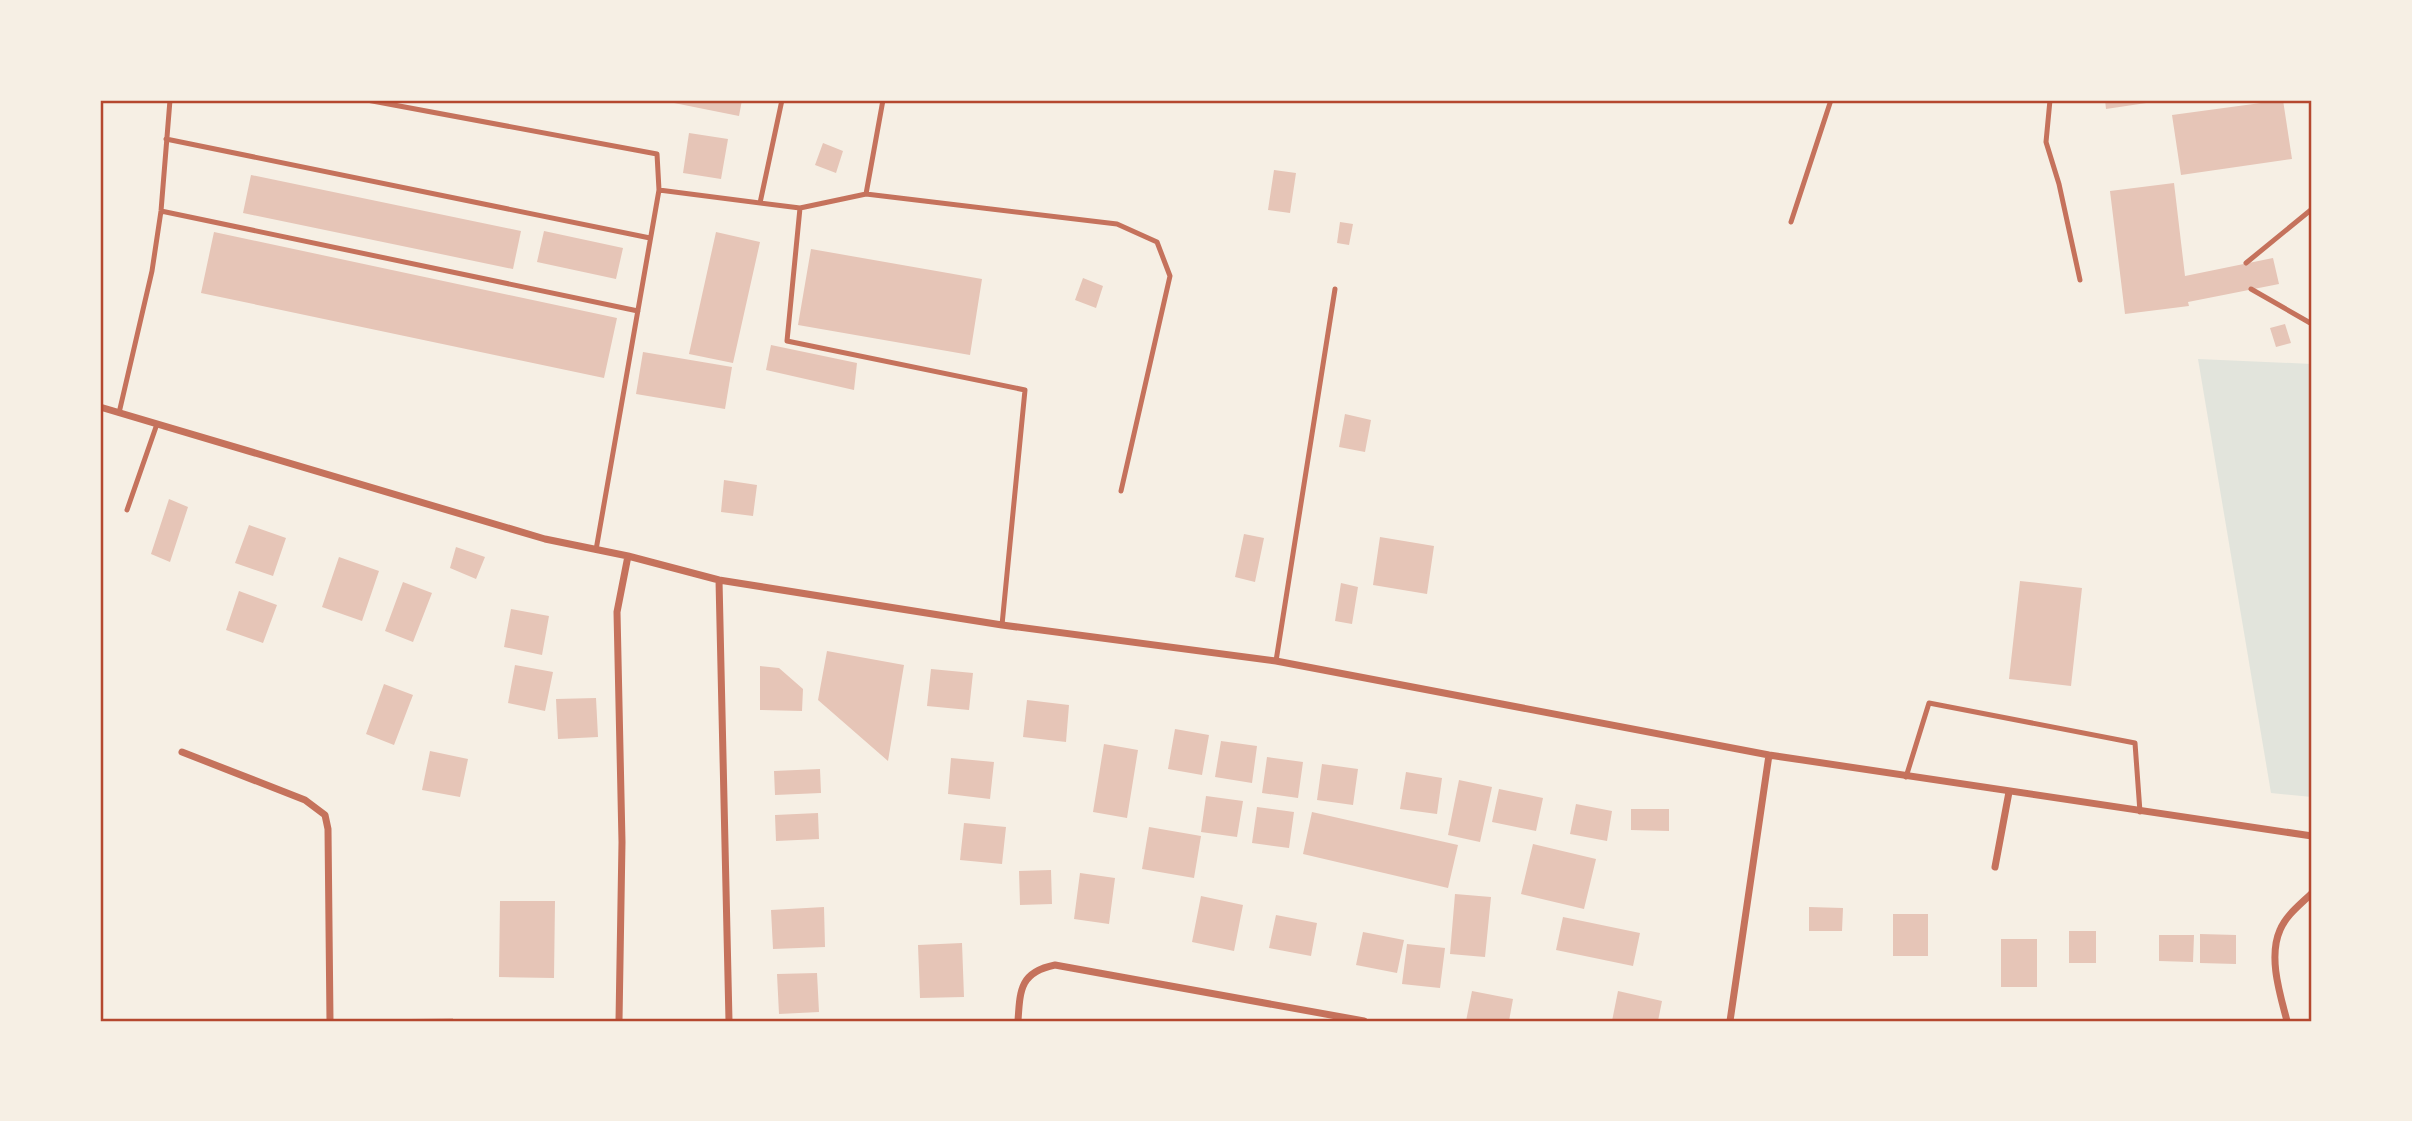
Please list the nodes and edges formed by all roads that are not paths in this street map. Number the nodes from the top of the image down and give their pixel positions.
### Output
1 (170, 100) edge
2 (368, 100) edge
3 (782, 100) edge
4 (883, 100) edge
5 (1831, 100) edge
6 (2050, 100) edge
7 (166, 139) junction
8 (659, 190) junction
9 (866, 194) junction
10 (760, 203) junction
11 (800, 208) junction
12 (2312, 209) edge
13 (162, 211) junction
14 (1791, 222) dead end
15 (650, 238) junction
16 (2246, 263) dead end
17 (2080, 280) dead end
18 (1335, 289) dead end
19 (2251, 289) dead end
20 (638, 310) junction
21 (2312, 324) edge
22 (100, 407) edge
23 (119, 413) junction
24 (157, 424) junction
25 (1121, 491) dead end
26 (127, 510) dead end
27 (596, 550) junction
28 (628, 556) junction
29 (719, 580) junction
30 (1002, 625) junction
31 (1276, 661) junction
32 (182, 752) dead end
33 (1769, 755) junction
34 (1906, 776) junction
35 (2009, 792) junction
36 (2140, 812) junction
37 (2312, 836) edge
38 (1995, 867) dead end
39 (2312, 893) edge
40 (330, 1021) edge
41 (619, 1021) edge
42 (729, 1021) edge
43 (1018, 1021) edge
44 (1364, 1021) edge
45 (1730, 1021) edge
46 (2287, 1021) edge

1 - 7 lane
2 - 8 lane
3 - 10 lane
4 - 9 lane
5 - 14 lane
6 - 17 lane
7 - 13 lane
7 - 15 lane
8 - 10 lane
8 - 15 lane
9 - 11 lane
9 - 25 lane
10 - 11 lane
11 - 30 lane
12 - 16 lane
13 - 20 lane
13 - 23 lane
15 - 20 lane
18 - 31 lane
19 - 21 lane
20 - 27 lane
22 - 23 street
23 - 24 street
24 - 26 lane
24 - 27 street
27 - 28 street
28 - 29 street
28 - 41 street
29 - 30 street
29 - 42 street
30 - 31 street
31 - 33 street
32 - 40 street
33 - 34 street
33 - 45 street
34 - 35 street
34 - 36 lane
35 - 36 street
35 - 38 street
36 - 37 street
39 - 46 street
43 - 44 street

